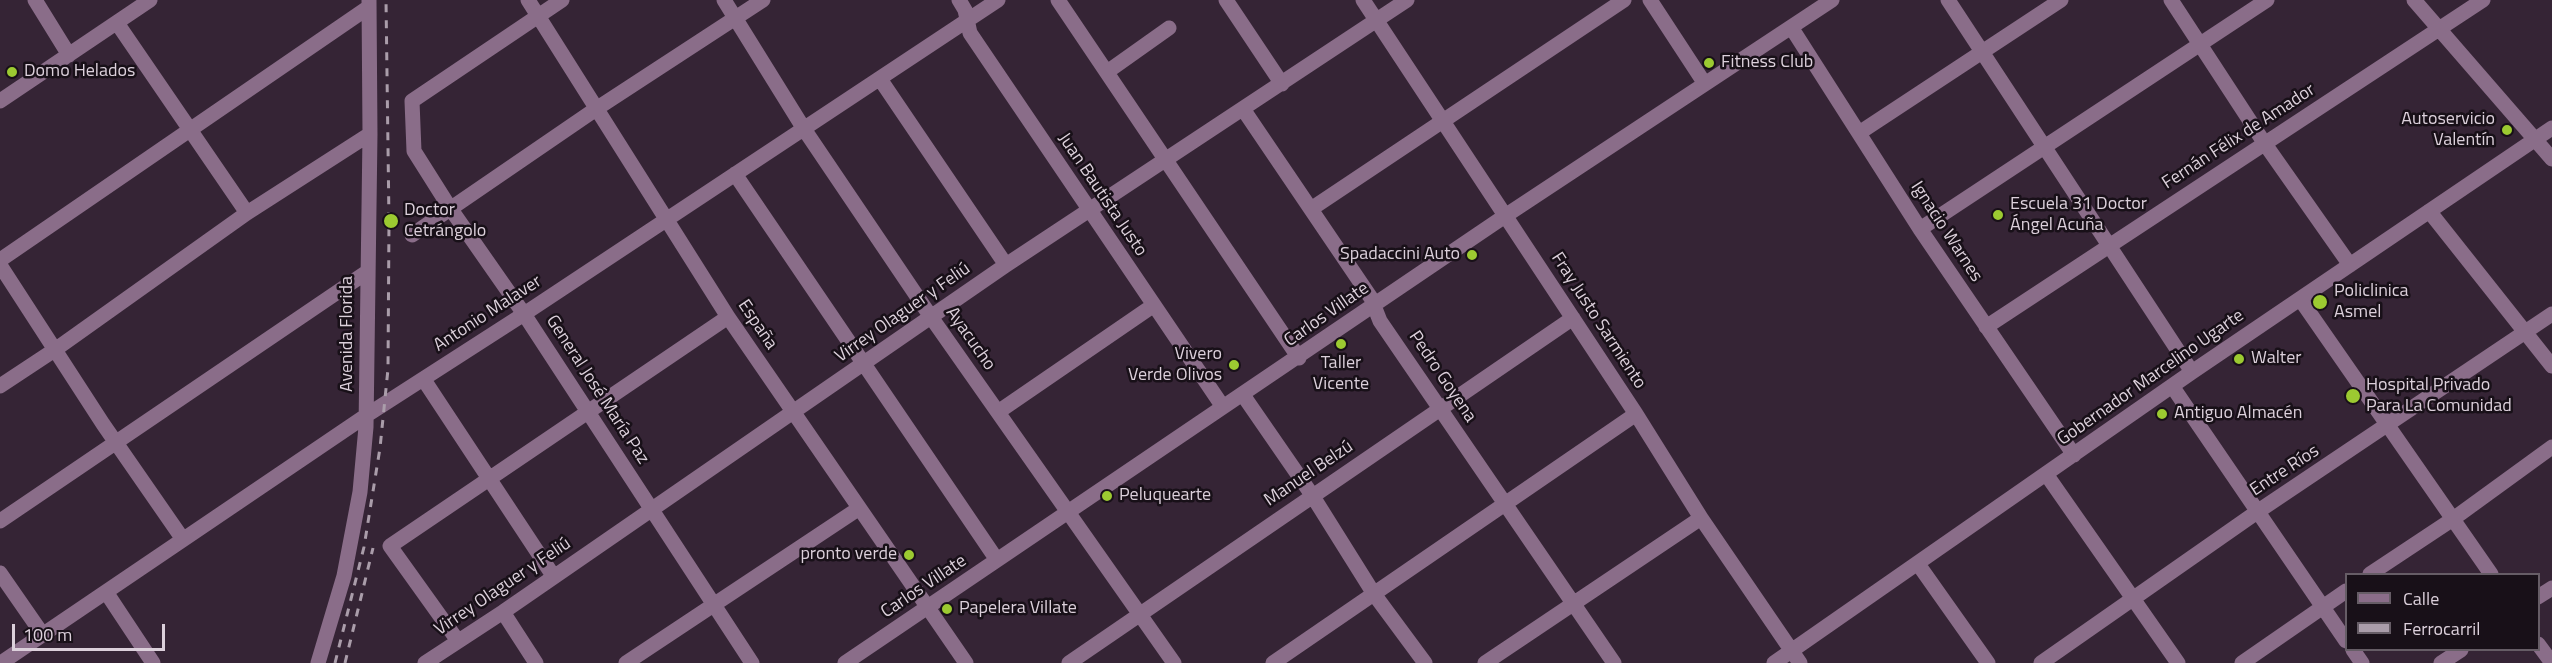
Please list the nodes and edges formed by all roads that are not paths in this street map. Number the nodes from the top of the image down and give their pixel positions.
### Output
1 (35, 0) edge
2 (150, 0) edge
3 (528, 0) edge
4 (562, 0) edge
5 (724, 0) edge
6 (763, 0) edge
7 (958, 0) edge
8 (998, 0) edge
9 (1058, 0) edge
10 (1226, 0) edge
11 (1362, 0) edge
12 (1407, 0) edge
13 (1624, 0) edge
14 (1650, 0) edge
15 (1832, 0) edge
16 (1948, 0) edge
17 (2061, 0) edge
18 (2171, 0) edge
19 (2267, 0) edge
20 (2414, 0) edge
21 (2483, 0) edge
22 (369, 3) edge
23 (537, 16) junction
24 (736, 19) junction
25 (1376, 20) junction
26 (967, 21) junction
27 (117, 23) junction
28 (1791, 27) junction
29 (1169, 28) dead end
30 (2440, 28) junction
31 (2200, 44) junction
32 (1983, 51) junction
33 (69, 55) junction
34 (1107, 72) junction
35 (880, 79) junction
36 (1282, 84) junction
37 (1705, 84) junction
38 (0, 101) edge
39 (596, 109) junction
40 (1244, 109) junction
41 (1442, 121) junction
42 (2552, 128) edge
43 (804, 129) junction
44 (191, 130) junction
45 (370, 134) junction
46 (1859, 134) junction
47 (2536, 139) junction
48 (2265, 144) junction
49 (2044, 147) junction
50 (1167, 159) junction
51 (2552, 159) edge
52 (735, 174) junction
53 (450, 208) junction
54 (1311, 209) junction
55 (2429, 211) junction
56 (1089, 212) junction
57 (247, 213) junction
58 (1505, 216) junction
59 (665, 219) junction
60 (1920, 229) junction
61 (412, 235) dead end
62 (2110, 245) junction
63 (0, 260) edge
64 (0, 265) edge
65 (1006, 265) junction
66 (2350, 265) junction
67 (367, 272) junction
68 (2300, 299) junction
69 (1154, 305) junction
70 (1374, 306) junction
71 (524, 314) junction
72 (2552, 314) edge
73 (728, 316) junction
74 (931, 317) junction
75 (1573, 318) junction
76 (1986, 327) junction
77 (2525, 332) junction
78 (56, 349) junction
79 (1299, 358) junction
80 (864, 363) junction
81 (2552, 366) edge
82 (2192, 372) junction
83 (424, 380) junction
84 (0, 386) edge
85 (2172, 386) junction
86 (1243, 395) junction
87 (1224, 407) junction
88 (1440, 409) junction
89 (587, 412) junction
90 (998, 412) junction
91 (793, 413) junction
92 (1636, 414) junction
93 (367, 415) junction
94 (2389, 425) junction
95 (115, 442) junction
96 (2552, 447) edge
97 (2074, 455) junction
98 (2046, 474) junction
99 (489, 479) junction
100 (1312, 495) junction
101 (1505, 504) junction
102 (858, 509) junction
103 (652, 510) junction
104 (2257, 512) junction
105 (1067, 513) junction
106 (1701, 518) junction
107 (2453, 519) junction
108 (0, 521) edge
109 (182, 538) junction
110 (997, 560) junction
111 (1918, 564) junction
112 (0, 573) edge
113 (2372, 573) edge
114 (2490, 573) edge
115 (554, 577) junction
116 (106, 592) junction
117 (2345, 592) edge
118 (1374, 594) junction
119 (2134, 598) junction
120 (714, 603) junction
121 (1574, 604) junction
122 (2323, 607) junction
123 (929, 608) junction
124 (503, 612) junction
125 (1139, 613) junction
126 (43, 635) junction
127 (2345, 640) edge
128 (458, 641) junction
129 (2540, 647) edge
130 (2459, 651) edge
131 (1796, 657) edge
132 (1, 663) edge
133 (153, 663) edge
134 (318, 663) edge
135 (425, 663) edge
136 (536, 663) edge
137 (626, 663) edge
138 (752, 663) edge
139 (845, 663) edge
140 (966, 663) edge
141 (1069, 663) edge
142 (1174, 663) edge
143 (1273, 663) edge
144 (1425, 663) edge
145 (1485, 663) edge
146 (1614, 663) edge
147 (1774, 663) edge
148 (1988, 663) edge
149 (2041, 663) edge
150 (2178, 663) edge
151 (2242, 663) edge
152 (2441, 663) edge
153 (2552, 663) edge

1 - 33 street
2 - 27 street
3 - 23 street, España
4 - 23 street
5 - 24 street, Ayacucho
6 - 24 street
7 - 26 street, Juan Bautista Justo
8 - 26 street, Antonio Malaver
9 - 34 street
10 - 36 street
11 - 25 street, Fray Justo Sarmiento
12 - 25 street, Virrey Olaguer y Feliú
13 - 41 street
14 - 37 street
15 - 28 street, Carlos Villate
16 - 32 street
17 - 32 street
18 - 31 street
19 - 31 street
20 - 30 street
21 - 30 street, Fernán Félix de Amador
22 - 44 street
22 - 45 street, Avenida Florida
23 - 39 street, España
23 - 53 street, General José María Paz
24 - 39 street
24 - 43 street, Ayacucho
25 - 36 street, Virrey Olaguer y Feliú
25 - 41 street, Fray Justo Sarmiento
26 - 35 street, Antonio Malaver
26 - 56 street, Juan Bautista Justo
27 - 33 street
27 - 44 street
28 - 37 street, Carlos Villate
28 - 46 street, Ignacio Warnes
29 - 34 street
30 - 47 street
30 - 48 street, Fernán Félix de Amador
31 - 48 street
31 - 49 street
32 - 46 street
32 - 49 street
33 - 38 street
34 - 50 street
35 - 43 street, Antonio Malaver
35 - 65 street
36 - 40 street, Virrey Olaguer y Feliú
37 - 58 street, Carlos Villate
39 - 53 street
39 - 59 street, España
40 - 50 street, Virrey Olaguer y Feliú
40 - 54 street, Pedro Goyena
41 - 54 street
41 - 58 street, Fray Justo Sarmiento
42 - 47 street, Gobernador Marcelino Ugarte
43 - 52 street, Antonio Malaver
43 - 74 street, Ayacucho
44 - 57 street
44 - 63 street
45 - 57 street
45 - 67 street, Avenida Florida
46 - 60 street, Ignacio Warnes
47 - 51 street
47 - 55 street, Gobernador Marcelino Ugarte
48 - 62 street, Fernán Félix de Amador
48 - 66 street
49 - 60 street
49 - 62 street
50 - 56 street, Virrey Olaguer y Feliú
50 - 79 street
52 - 59 street, Antonio Malaver
52 - 80 street
53 - 61 street
53 - 71 street, General José María Paz
54 - 70 street, Pedro Goyena
55 - 66 street, Gobernador Marcelino Ugarte
55 - 77 street
56 - 65 street, Virrey Olaguer y Feliú
56 - 69 street, Juan Bautista Justo
57 - 78 street
58 - 70 street, Carlos Villate
58 - 75 street, Fray Justo Sarmiento
59 - 71 street, Antonio Malaver
59 - 73 street, España
60 - 76 street, Ignacio Warnes
62 - 76 street, Fernán Félix de Amador
62 - 82 street
64 - 78 street
65 - 74 street, Virrey Olaguer y Feliú
66 - 68 street, Gobernador Marcelino Ugarte
67 - 93 street, Avenida Florida
67 - 95 street
68 - 82 street, Gobernador Marcelino Ugarte
68 - 94 street
69 - 87 street, Juan Bautista Justo
69 - 90 street
70 - 79 street, Carlos Villate
70 - 88 street, Pedro Goyena
71 - 83 street, Antonio Malaver
71 - 89 street, General José María Paz
72 - 77 street, Entre Ríos
73 - 89 street
73 - 91 street, España
74 - 80 street, Virrey Olaguer y Feliú
74 - 90 street, Ayacucho
75 - 88 street, Manuel Belzú
75 - 92 street, Fray Justo Sarmiento
76 - 97 street, Ignacio Warnes
77 - 81 street
77 - 94 street, Entre Ríos
78 - 84 street
78 - 95 street
79 - 86 street, Carlos Villate
80 - 91 street, Virrey Olaguer y Feliú
80 - 110 street
82 - 85 street, Gobernador Marcelino Ugarte
83 - 93 street, Antonio Malaver
83 - 99 street
85 - 97 street, Gobernador Marcelino Ugarte
85 - 104 street
86 - 87 street, Carlos Villate
86 - 100 street
87 - 105 street, Carlos Villate
88 - 100 street, Manuel Belzú
88 - 101 street, Pedro Goyena
89 - 99 street
89 - 103 street, General José María Paz
90 - 105 street, Ayacucho
91 - 102 street, España
91 - 103 street, Virrey Olaguer y Feliú
92 - 101 street
92 - 106 street, Fray Justo Sarmiento
93 - 109 street, Antonio Malaver
93 - 134 street, Avenida Florida
94 - 104 street, Entre Ríos
94 - 107 street
95 - 108 street
95 - 109 street
96 - 107 street
97 - 98 street, Gobernador Marcelino Ugarte
98 - 111 street, Gobernador Marcelino Ugarte
98 - 119 street
99 - 115 street
99 - 128 street
100 - 118 street
100 - 125 street, Manuel Belzú
101 - 118 street
101 - 121 street, Pedro Goyena
102 - 120 street
102 - 123 street, España
103 - 115 street, Virrey Olaguer y Feliú
103 - 120 street, General José María Paz
104 - 119 street, Entre Ríos
104 - 122 street
105 - 110 street, Carlos Villate
105 - 125 street, Ayacucho
106 - 121 street
106 - 131 street, Fray Justo Sarmiento
107 - 113 street
107 - 114 street
109 - 116 street, Antonio Malaver
110 - 123 street, Carlos Villate
111 - 131 street, Gobernador Marcelino Ugarte
111 - 148 street
112 - 126 street
115 - 124 street, Virrey Olaguer y Feliú
116 - 126 street, Antonio Malaver
116 - 133 street
117 - 122 street
118 - 143 street
118 - 144 street
119 - 149 street, Entre Ríos
119 - 150 street
120 - 137 street
120 - 138 street, General José María Paz
121 - 145 street
121 - 146 street, Pedro Goyena
122 - 127 street
122 - 151 street
123 - 139 street, Carlos Villate
123 - 140 street, España
124 - 128 street, Virrey Olaguer y Feliú
124 - 136 street
125 - 141 street, Manuel Belzú
125 - 142 street, Ayacucho
126 - 132 street, Antonio Malaver
128 - 135 street, Virrey Olaguer y Feliú
129 - 153 street
130 - 152 street
131 - 147 street, Gobernador Marcelino Ugarte

